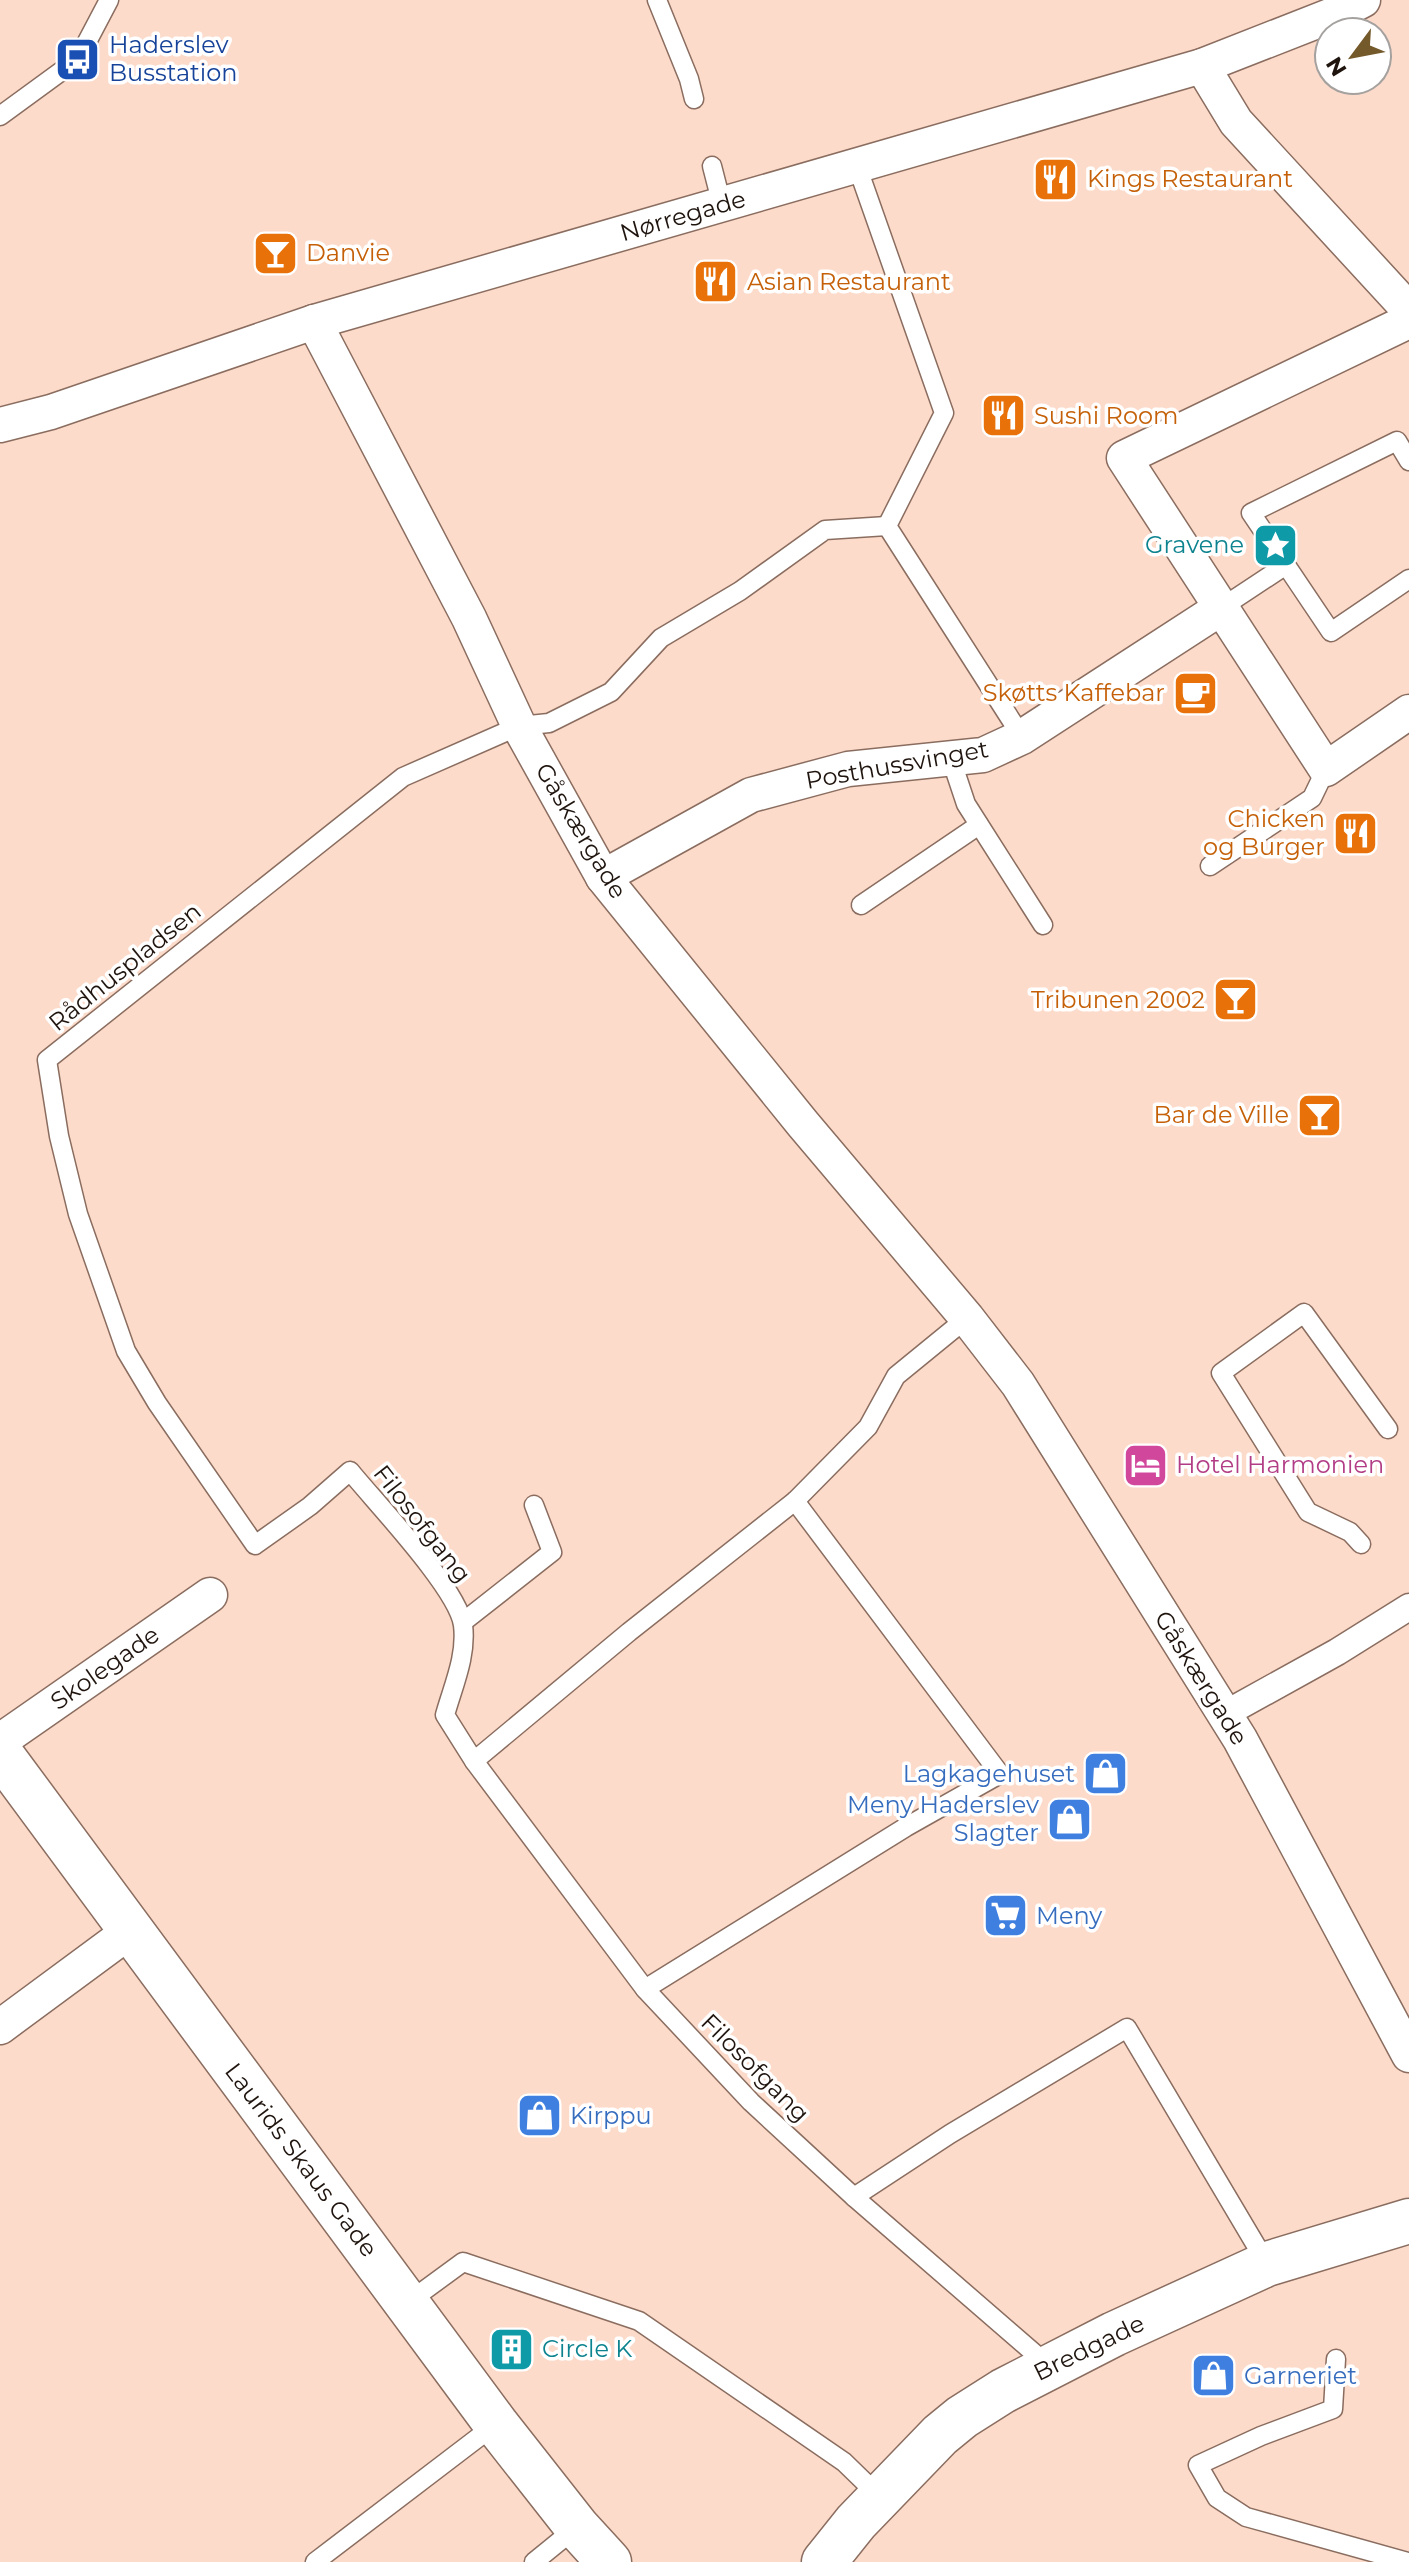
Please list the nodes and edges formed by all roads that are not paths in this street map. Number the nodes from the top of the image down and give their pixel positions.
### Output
1 (109, 0) edge
2 (657, 0) edge
3 (1346, 4) edge
4 (1202, 66) junction
5 (694, 99) dead end
6 (0, 116) edge
7 (712, 166) dead end
8 (857, 166) junction
9 (722, 205) junction
10 (1409, 310) edge
11 (1409, 321) edge
12 (314, 322) junction
13 (0, 425) edge
14 (1409, 461) edge
15 (887, 526) junction
16 (1286, 565) junction
17 (1409, 579) edge
18 (1221, 608) junction
19 (1409, 712) edge
20 (519, 726) junction
21 (1022, 737) junction
22 (951, 759) junction
23 (1326, 769) junction
24 (979, 825) junction
25 (1210, 866) dead end
26 (603, 877) junction
27 (861, 905) dead end
28 (1043, 925) dead end
29 (967, 1318) junction
30 (1388, 1429) dead end
31 (795, 1501) junction
32 (534, 1505) dead end
33 (1361, 1544) dead end
34 (255, 1545) joint
35 (210, 1595) dead end
36 (1403, 1604) edge
37 (463, 1622) junction
38 (1225, 1714) junction
39 (0, 1741) edge
40 (0, 1753) edge
41 (474, 1761) junction
42 (130, 1931) junction
43 (645, 1989) junction
44 (0, 2027) edge
45 (1409, 2055) edge
46 (854, 2197) junction
47 (1409, 2221) edge
48 (1267, 2264) junction
49 (407, 2303) junction
50 (1336, 2359) dead end
51 (1049, 2366) junction
52 (496, 2424) junction
53 (880, 2497) junction
54 (577, 2527) junction
55 (315, 2562) edge
56 (534, 2562) edge
57 (609, 2562) edge
58 (824, 2562) edge
59 (1408, 2562) edge

1 - 6 lane
2 - 5 lane
3 - 4 street, Nørregade
4 - 8 street, Nørregade
4 - 10 street
7 - 9 lane
8 - 9 street, Nørregade
8 - 15 lane
9 - 12 street, Nørregade
11 - 18 street
12 - 13 street, Nørregade
12 - 20 street, Gåskærgade
14 - 16 lane
15 - 20 lane
15 - 21 lane
16 - 17 lane
16 - 18 lane
18 - 21 street, Posthussvinget
18 - 23 street
19 - 23 street
20 - 26 street, Gåskærgade
20 - 34 lane, Rådhuspladsen
21 - 22 street, Posthussvinget
22 - 24 lane
22 - 26 street, Posthussvinget
23 - 25 lane
24 - 27 lane
24 - 28 lane
26 - 29 street, Gåskærgade
29 - 31 lane
29 - 38 street, Gåskærgade
30 - 33 lane
31 - 41 lane
31 - 43 lane
32 - 37 lane
34 - 37 lane, Filosofgang
35 - 39 street, Skolegade
36 - 38 street
37 - 41 lane, Filosofgang
38 - 45 street, Gåskærgade
40 - 42 street, Laurids Skaus Gade
41 - 43 lane, Filosofgang
42 - 44 street
42 - 49 street, Laurids Skaus Gade
43 - 46 lane, Filosofgang
46 - 48 lane
46 - 51 lane, Filosofgang
47 - 48 street, Bredgade
48 - 51 street, Bredgade
49 - 52 street, Laurids Skaus Gade
49 - 53 lane
50 - 59 lane
51 - 53 street, Bredgade
52 - 54 street, Laurids Skaus Gade
52 - 55 lane
53 - 58 street, Bredgade
54 - 56 lane
54 - 57 street, Laurids Skaus Gade

